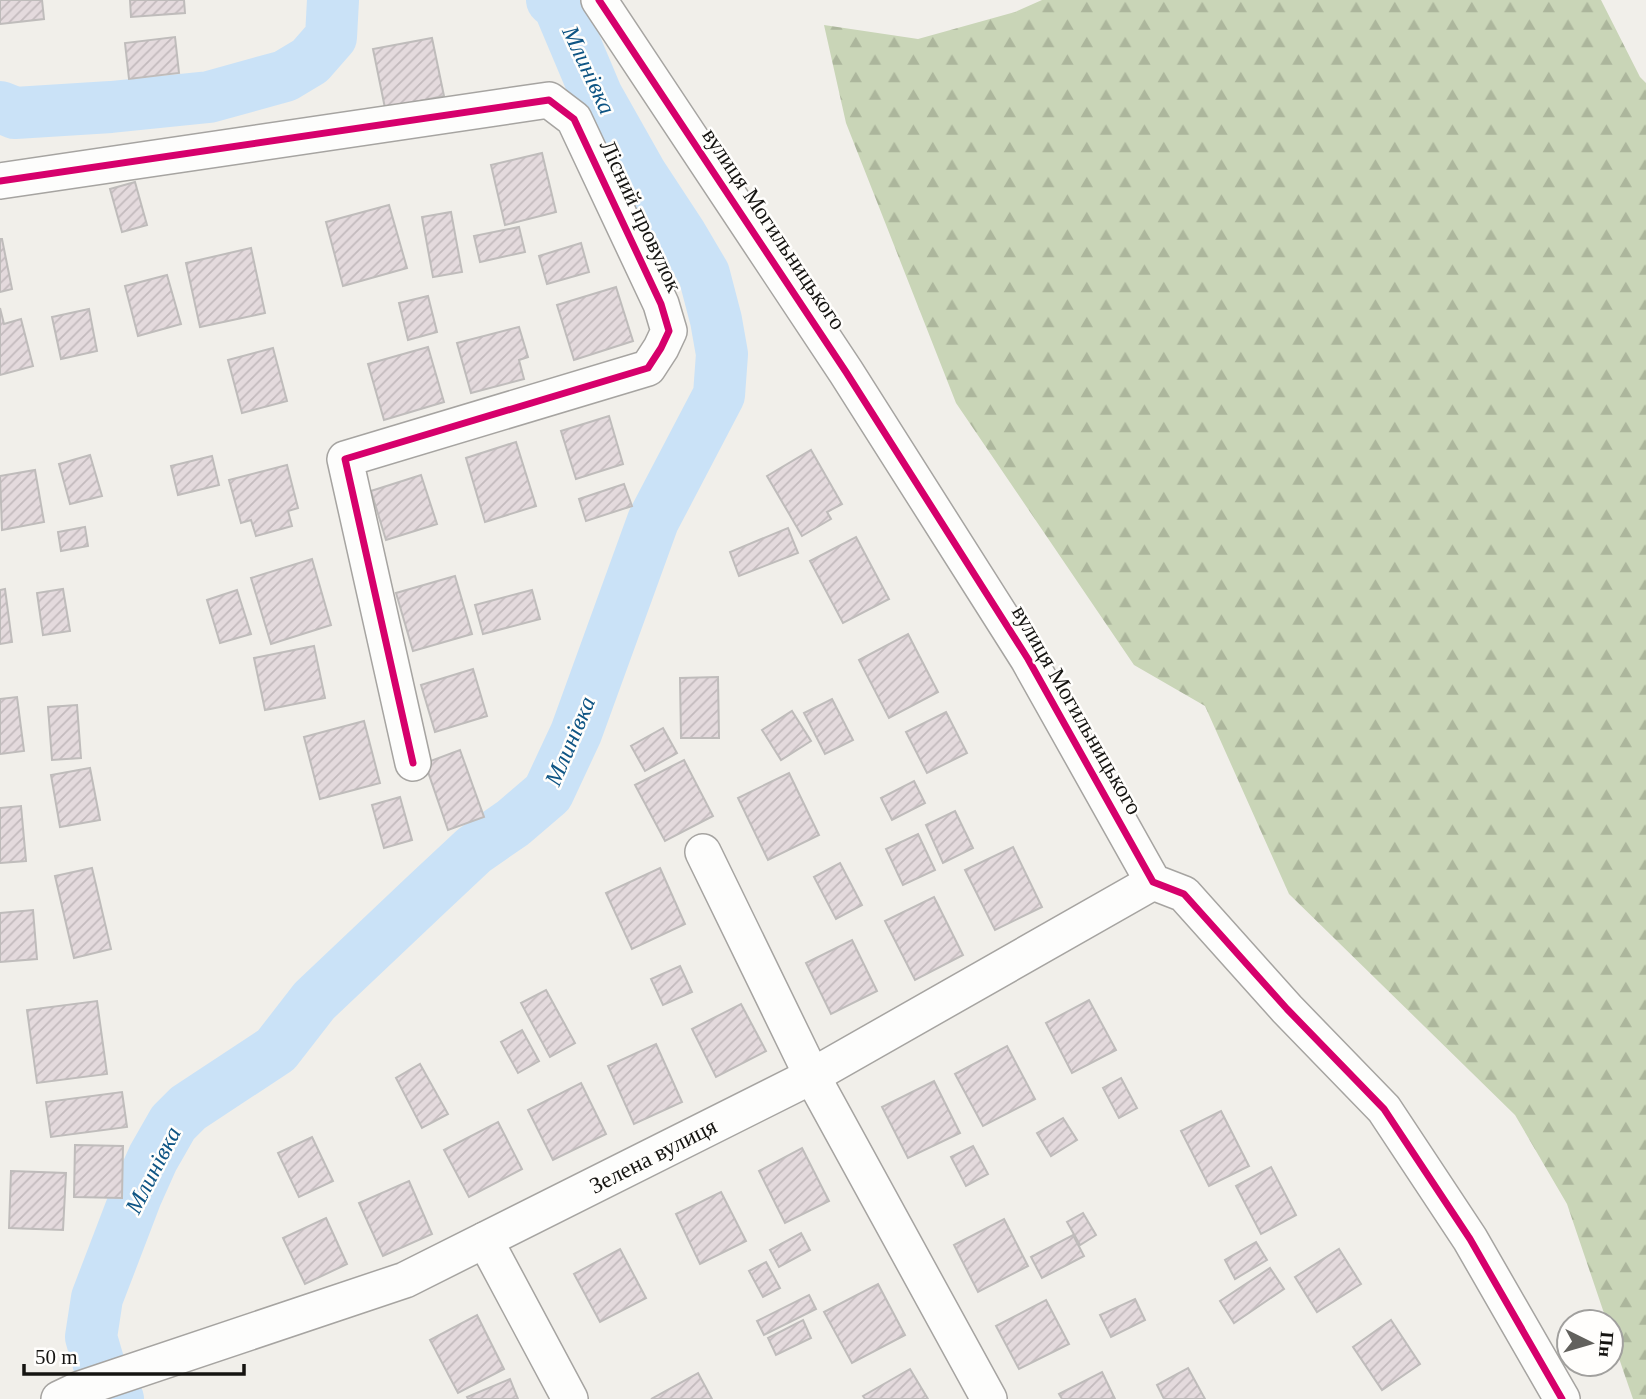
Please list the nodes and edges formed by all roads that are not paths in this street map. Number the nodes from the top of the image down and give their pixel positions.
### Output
1 (599, 0) edge
2 (0, 181) edge
3 (413, 763) dead end
4 (703, 852) dead end
5 (1153, 882) junction
6 (812, 1076) junction
7 (485, 1240) junction
8 (70, 1394) edge
9 (570, 1399) edge
10 (989, 1399) edge
11 (1562, 1399) edge

1 - 5 street, вулиця Могильницького
2 - 3 street, Лісний провулок
4 - 6 street
5 - 6 street, Зелена вулиця
5 - 11 street
6 - 7 street, Зелена вулиця
6 - 10 street
7 - 8 street, Зелена вулиця
7 - 9 street

